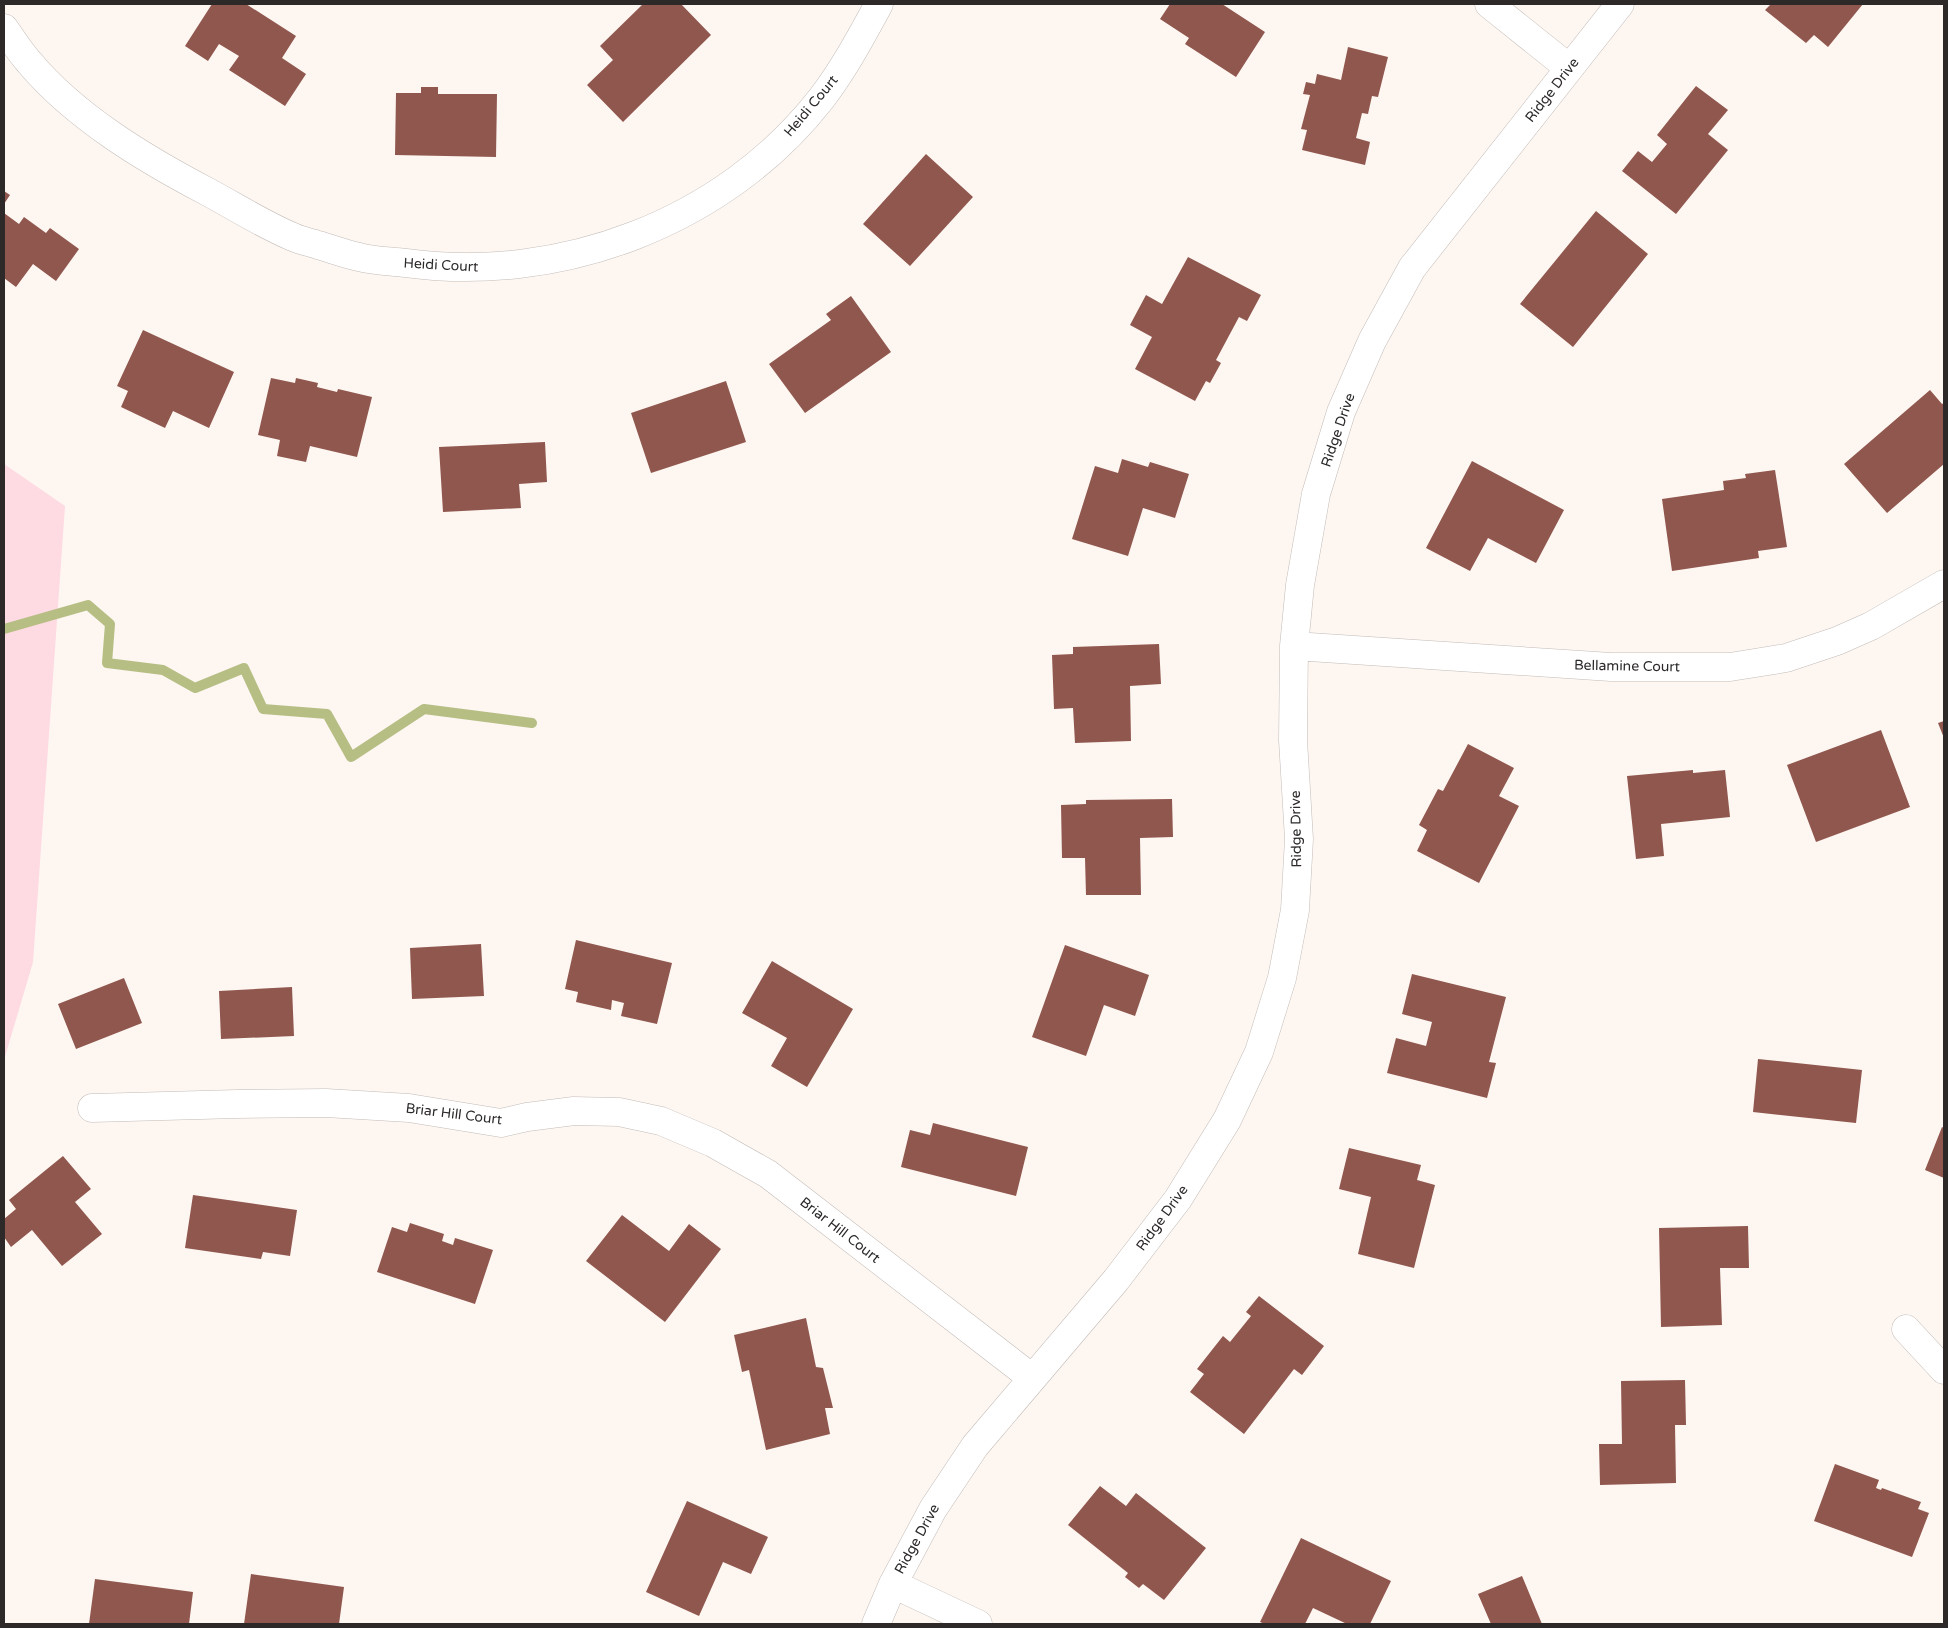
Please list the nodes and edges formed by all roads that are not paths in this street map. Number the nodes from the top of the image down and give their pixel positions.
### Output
1 (879, 4) edge
2 (1489, 4) edge
3 (1620, 4) edge
4 (4, 28) edge
5 (1569, 68) junction
6 (1944, 584) edge
7 (1294, 646) junction
8 (92, 1108) dead end
9 (1906, 1329) dead end
10 (1944, 1370) edge
11 (1032, 1378) junction
12 (893, 1584) junction
13 (876, 1624) edge
14 (978, 1624) edge

1 - 4 street, Heidi Court
2 - 5 street
3 - 5 street, Ridge Drive
5 - 7 street, Ridge Drive
6 - 7 street, Bellamine Court
7 - 11 street, Ridge Drive
8 - 11 street, Briar Hill Court
9 - 10 street
11 - 12 street, Ridge Drive
12 - 13 street, Ridge Drive
12 - 14 street

